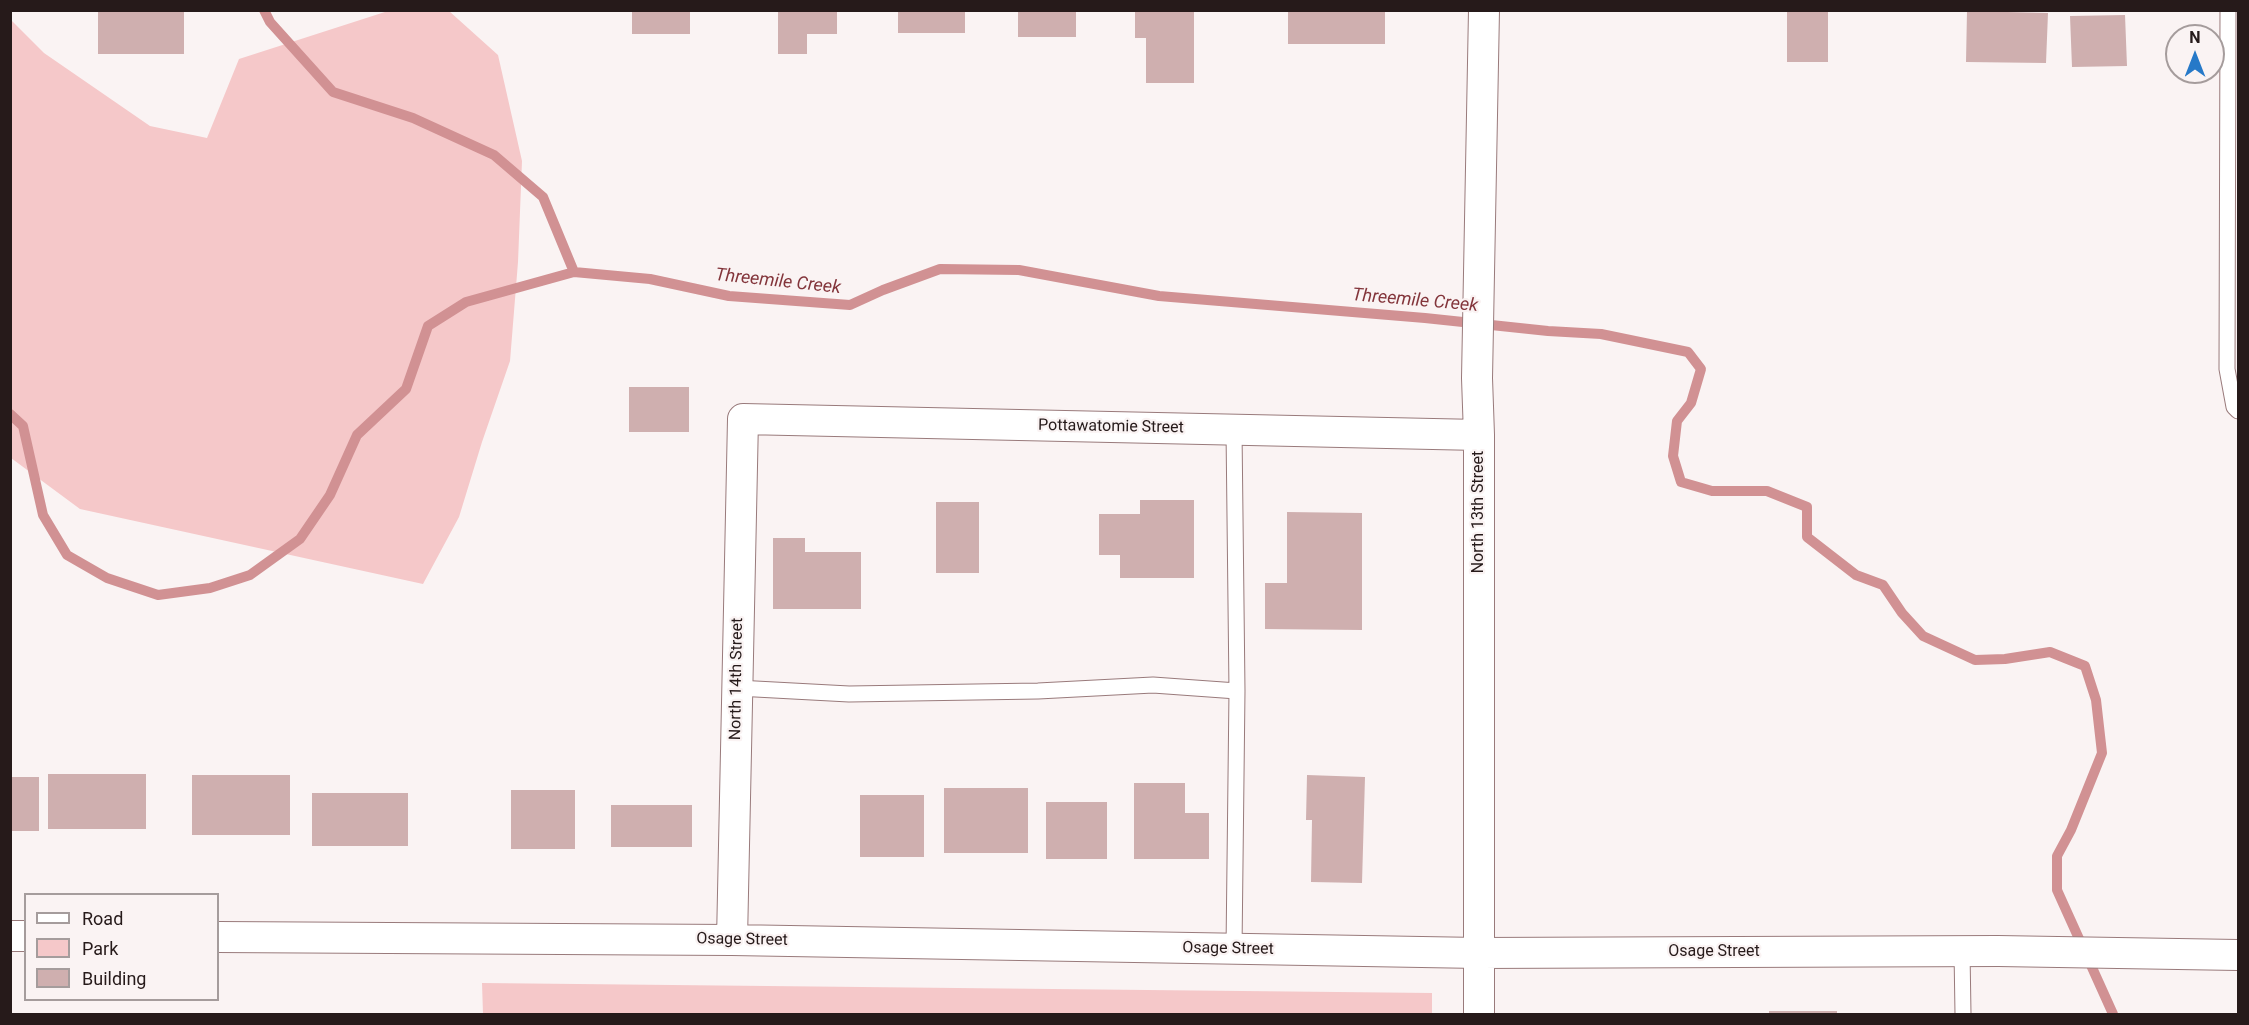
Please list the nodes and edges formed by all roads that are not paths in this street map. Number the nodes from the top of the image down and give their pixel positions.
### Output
1 (1484, 10) edge
2 (2228, 10) edge
3 (2238, 411) edge
4 (743, 418) joint
5 (1234, 430) junction
6 (1479, 435) junction
7 (737, 688) junction
8 (1237, 691) junction
9 (219, 937) edge
10 (732, 940) junction
11 (1234, 949) junction
12 (1962, 951) junction
13 (1479, 953) junction
14 (2238, 955) edge
15 (1479, 1014) edge
16 (1963, 1014) edge

1 - 6 street, North 13th Street
2 - 3 lane
4 - 5 street, Pottawatomie Street
4 - 7 street, North 14th Street
5 - 6 street, Pottawatomie Street
5 - 8 lane
6 - 13 street, North 13th Street
7 - 8 lane
7 - 10 street, North 14th Street
8 - 11 lane
9 - 10 street, Osage Street
10 - 11 street, Osage Street
11 - 13 street, Osage Street
12 - 13 street, Osage Street
12 - 14 street, Osage Street
12 - 16 lane
13 - 15 street, North 13th Street

